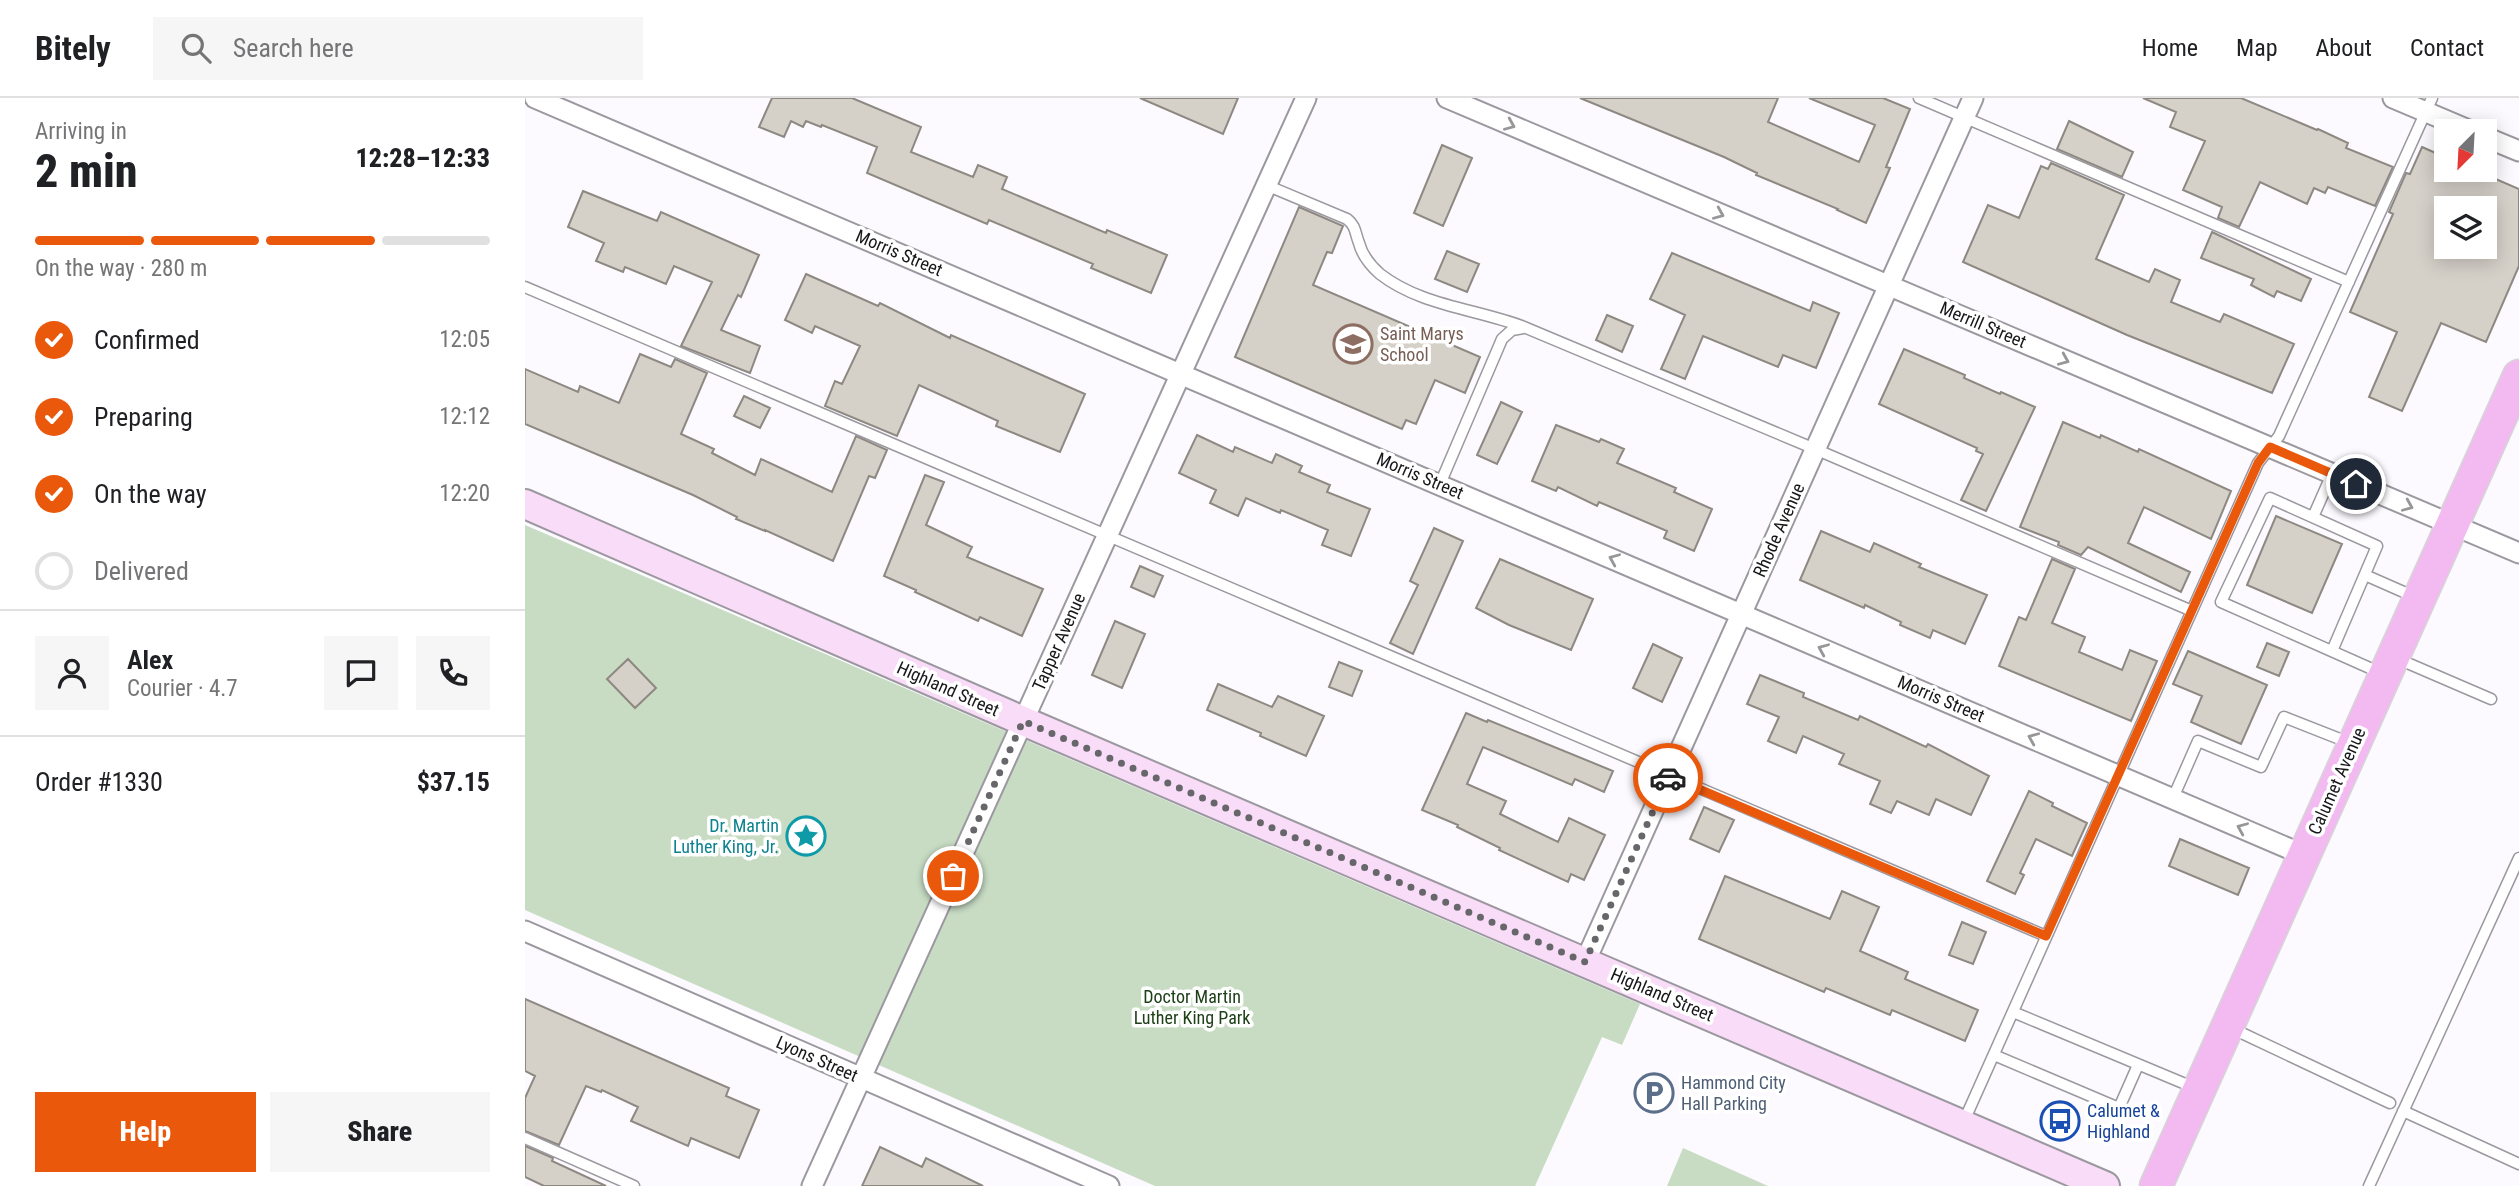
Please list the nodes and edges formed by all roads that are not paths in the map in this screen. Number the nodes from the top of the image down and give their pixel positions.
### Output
1 (535, 98) edge
2 (1306, 98) edge
3 (1447, 98) edge
4 (1919, 98) edge
5 (1973, 98) edge
6 (2393, 98) edge
7 (2429, 105) edge
8 (1964, 118) junction
9 (2452, 119) edge
10 (2497, 142) edge
11 (2519, 151) edge
12 (1266, 185) junction
13 (2349, 282) junction
14 (1889, 286) junction
15 (525, 287) edge
16 (1524, 327) junction
17 (1179, 372) junction
18 (2519, 376) edge
19 (2270, 447) junction
20 (1815, 449) junction
21 (2332, 474) junction
22 (1440, 484) junction
23 (525, 504) edge
24 (2313, 517) junction
25 (2452, 525) junction
26 (1107, 535) junction
27 (2519, 553) edge
28 (2365, 575) junction
29 (2419, 599) junction
30 (2192, 611) junction
31 (1741, 614) junction
32 (2332, 651) junction
33 (2389, 666) junction
34 (2491, 699) dead end
35 (1023, 721) junction
36 (2354, 745) junction
37 (2118, 775) junction
38 (1668, 776) junction
39 (2173, 798) junction
40 (2304, 855) junction
41 (2519, 858) edge
42 (525, 931) edge
43 (2046, 936) junction
44 (1585, 962) junction
45 (2013, 1012) junction
46 (2227, 1027) junction
47 (1994, 1055) junction
48 (2138, 1065) junction
49 (861, 1078) junction
50 (2199, 1090) junction
51 (2390, 1103) dead end
52 (2403, 1111) junction
53 (1962, 1125) junction
54 (525, 1138) edge
55 (2519, 1164) edge
56 (634, 1186) edge
57 (812, 1186) edge
58 (1109, 1186) edge
59 (2105, 1186) edge
60 (2156, 1186) edge
61 (2369, 1186) edge

1 - 17 street, Morris Street
2 - 12 street, Tapper Avenue
3 -> 14 street, Merrill Street
4 - 8 lane
5 - 8 street, Rhode Avenue
6 - 7 street
7 - 9 street
7 - 13 lane
8 - 13 lane
8 - 14 street, Rhode Avenue
10 - 11 street
12 - 16 lane
12 - 17 street, Tapper Avenue
13 - 19 lane
14 -> 19 street, Merrill Street
14 - 20 street, Rhode Avenue
15 - 26 lane
16 - 20 lane
16 - 22 lane
17 - 22 street, Morris Street
17 - 26 street, Tapper Avenue
18 - 25 main road, Calumet Avenue
19 - 21 street, Merrill Street
19 - 30 lane
20 - 30 lane
20 - 31 street, Rhode Avenue
21 - 24 lane
21 -> 25 street, Merrill Street
31 -> 22 street, Morris Street
23 - 35 street, Highland Street
24 - 28 lane
24 - 32 lane
25 - 27 street, Merrill Street
25 - 29 main road, Calumet Avenue
26 - 35 street, Tapper Avenue
26 - 38 lane
28 - 29 lane
28 - 32 lane
29 - 33 main road, Calumet Avenue
30 - 37 lane
37 -> 31 street, Morris Street
31 - 38 street, Rhode Avenue
32 - 33 lane
33 - 34 lane
33 - 36 main road, Calumet Avenue
35 - 44 street, Highland Street
35 - 49 street, Tapper Avenue
36 - 39 lane
36 - 40 main road, Calumet Avenue
37 - 39 street, Morris Street
37 - 43 lane
38 - 43 lane
38 - 44 street, Rhode Avenue
40 -> 39 street, Morris Street
40 - 46 main road, Calumet Avenue
41 - 52 lane
42 - 49 street, Lyons Street
43 - 45 lane
44 - 53 street, Highland Street
45 - 47 lane
45 - 48 lane
46 - 50 main road, Calumet Avenue
46 - 51 lane
47 - 48 lane
47 - 53 lane
48 - 50 lane
49 - 57 street, Tapper Avenue
49 - 58 street, Lyons Street
50 - 60 main road, Calumet Avenue
52 - 55 lane
52 - 61 lane
53 - 59 street, Highland Street
54 - 56 lane

